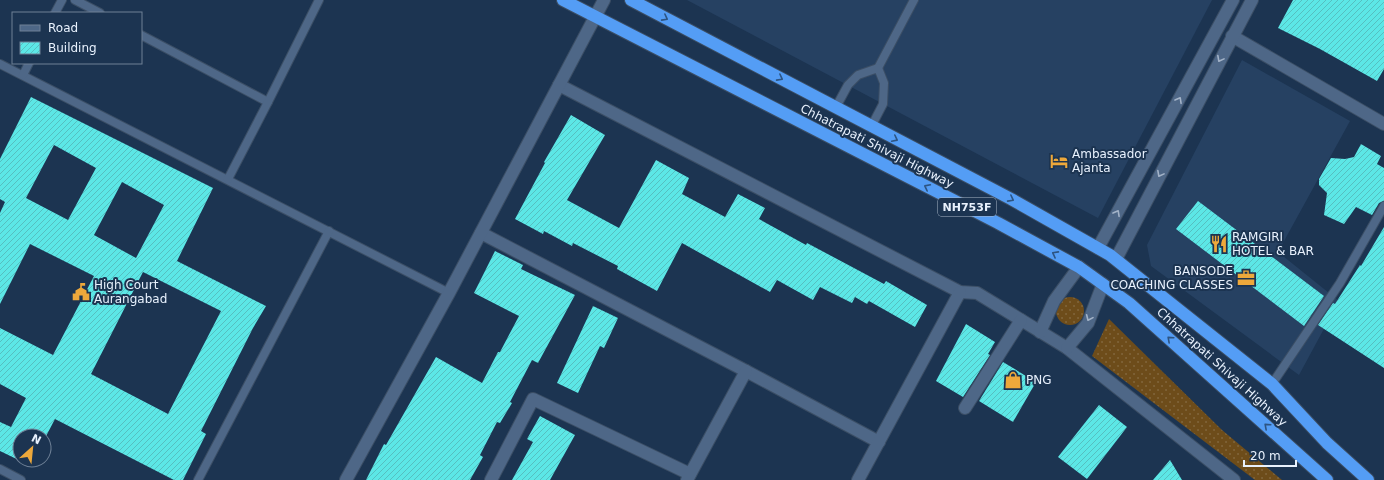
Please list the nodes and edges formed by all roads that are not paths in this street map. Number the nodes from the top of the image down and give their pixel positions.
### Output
1 (62, 0) edge
2 (75, 0) edge
3 (319, 0) edge
4 (563, 0) edge
5 (604, 0) edge
6 (631, 0) edge
7 (914, 0) edge
8 (1233, 0) edge
9 (1252, 0) edge
10 (56, 12) edge
11 (98, 12) edge
12 (595, 17) junction
13 (142, 36) edge
14 (1232, 36) junction
15 (0, 64) edge
16 (28, 64) edge
17 (878, 68) junction
18 (23, 75) junction
19 (559, 85) junction
20 (268, 102) junction
21 (836, 107) junction
22 (1384, 124) edge
23 (871, 127) junction
24 (228, 179) junction
25 (1384, 206) edge
26 (329, 232) junction
27 (481, 233) junction
28 (1098, 248) junction
29 (1116, 259) junction
30 (1079, 267) junction
31 (1103, 284) junction
32 (960, 292) junction
33 (449, 293) junction
34 (1021, 320) junction
35 (1040, 332) junction
36 (1067, 348) junction
37 (746, 371) junction
38 (1272, 384) junction
39 (965, 408) dead end
40 (879, 442) junction
41 (0, 469) edge
42 (688, 477) edge
43 (21, 480) edge
44 (198, 480) edge
45 (346, 480) edge
46 (491, 480) edge
47 (858, 480) edge
48 (1234, 480) edge
49 (1327, 480) edge
50 (1368, 480) edge

1 - 10 lane
2 - 11 lane
3 - 20 lane
4 - 12 highway, Chhatrapati Shivaji Highway / NH753F
5 - 12 street
6 -> 21 highway, Chhatrapati Shivaji Highway / NH753F
7 - 17 lane
28 -> 8 street
9 - 14 street
12 - 19 street
30 -> 12 highway, Chhatrapati Shivaji Highway / NH753F
13 - 20 lane
14 - 22 street
14 -> 29 street
15 - 18 lane
16 - 18 lane
17 - 21 lane
17 - 23 lane
18 - 24 lane
19 - 27 street
19 - 32 street
20 - 24 lane
21 - 23 highway, Chhatrapati Shivaji Highway / NH753F
23 -> 28 highway, Chhatrapati Shivaji Highway / NH753F
24 - 26 lane
25 - 38 lane
26 - 33 lane
26 - 44 lane
27 - 33 street
27 - 37 street
28 - 29 highway, Chhatrapati Shivaji Highway / NH753F
29 - 38 highway, Chhatrapati Shivaji Highway / NH753F
30 - 31 highway, Chhatrapati Shivaji Highway / NH753F
30 - 35 street
31 -> 36 street
49 -> 31 highway, Chhatrapati Shivaji Highway / NH753F
32 - 34 street
32 - 40 street
33 - 45 street
34 - 35 street
34 - 39 street
35 - 36 street
36 - 48 street
37 - 40 street
37 - 42 street
38 - 50 highway, Chhatrapati Shivaji Highway / NH753F
40 - 47 street
41 - 43 lane
42 - 46 street

